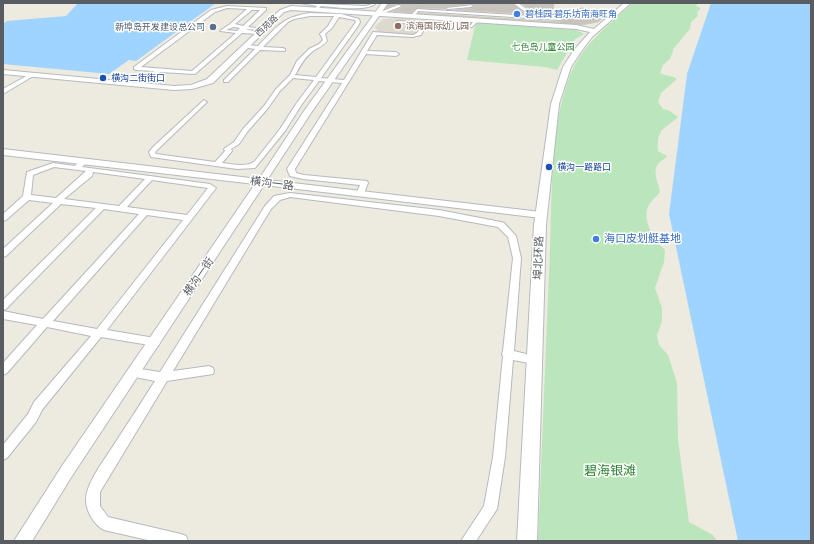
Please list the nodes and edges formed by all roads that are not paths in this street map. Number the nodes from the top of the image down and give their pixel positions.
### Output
1 (303, 3) edge
2 (385, 3) edge
3 (514, 3) edge
4 (628, 3) edge
5 (469, 4) edge
6 (319, 6) edge
7 (402, 6) edge
8 (251, 8) junction
9 (375, 8) edge
10 (411, 13) junction
11 (438, 15) junction
12 (337, 16) junction
13 (484, 18) junction
14 (537, 18) junction
15 (560, 19) dead end
16 (477, 20) junction
17 (399, 22) dead end
18 (426, 23) junction
19 (232, 25) junction
20 (243, 29) junction
21 (262, 31) junction
22 (595, 31) junction
23 (245, 47) junction
24 (258, 48) junction
25 (283, 50) dead end
26 (364, 52) junction
27 (396, 54) dead end
28 (159, 70) junction
29 (3, 72) edge
30 (32, 75) junction
31 (292, 76) junction
32 (319, 78) junction
33 (332, 79) junction
34 (226, 81) dead end
35 (345, 82) junction
36 (140, 85) junction
37 (3, 92) edge
38 (204, 102) dead end
39 (3, 152) edge
40 (218, 163) junction
41 (81, 164) junction
42 (90, 170) junction
43 (150, 178) junction
44 (262, 182) junction
45 (360, 194) junction
46 (336, 196) junction
47 (27, 197) junction
48 (59, 200) junction
49 (103, 206) junction
50 (121, 209) junction
51 (145, 212) junction
52 (541, 215) junction
53 (3, 218) edge
54 (189, 218) junction
55 (3, 254) edge
56 (3, 306) edge
57 (3, 315) edge
58 (46, 323) junction
59 (99, 332) junction
60 (155, 342) junction
61 (507, 354) junction
62 (534, 360) junction
63 (3, 370) edge
64 (209, 371) dead end
65 (134, 373) junction
66 (163, 377) junction
67 (3, 454) edge
68 (22, 541) edge
69 (181, 541) edge
70 (468, 541) edge
71 (527, 541) edge

1 - 6 street
2 - 9 street, 横沟一街
3 - 14 street
4 - 22 main road, 埠北环路
5 - 11 street
5 - 13 street
6 - 9 main road, 西苑路
6 - 21 main road, 西苑路
7 - 9 street
8 - 19 street
8 - 20 street
8 - 28 street
9 - 10 main road, 西苑路
9 - 33 street, 横沟一街
10 - 11 main road, 西苑路
10 - 11 street
11 - 13 street
11 - 16 main road, 西苑路
12 - 24 street
12 - 31 street
12 - 32 street
13 - 14 street
13 - 16 main road, 西苑路
13 - 22 main road, 西苑路
14 - 15 street
16 - 18 street
17 - 18 street
18 - 26 street
19 - 20 street
19 - 20 street
20 - 21 street
20 - 28 street
21 - 23 main road, 西苑路
22 - 52 main road, 埠北环路
23 - 24 street
23 - 36 main road, 西苑路
24 - 25 street
24 - 34 street
26 - 27 street
26 - 35 street
28 - 36 street
29 - 30 main road, 西苑路
30 - 36 main road, 西苑路
30 - 37 street
31 - 32 street
31 - 40 street
32 - 33 street
32 - 40 street
33 - 35 street
33 - 44 street, 横沟一街
35 - 45 street
38 - 40 street
39 - 41 street, 横沟一路
41 - 42 street
41 - 44 street, 横沟一路
41 - 47 street
42 - 43 street
42 - 48 street
43 - 50 street
43 - 54 street
44 - 46 street, 横沟一路
44 - 60 street, 横沟一街
45 - 46 street, 横沟一路
45 - 52 street, 横沟一路
46 - 61 street
46 - 66 street
47 - 48 street
47 - 53 street
48 - 49 street
48 - 55 street
49 - 50 street
49 - 56 street
50 - 51 street
51 - 54 street
51 - 58 street
52 - 62 main road, 埠北环路
54 - 59 street
57 - 58 street
58 - 59 street
58 - 63 street
59 - 60 street
59 - 67 street
60 - 65 street, 横沟一街
61 - 62 street
61 - 70 street
62 - 71 main road, 埠北环路
64 - 66 street
65 - 66 street
65 - 68 street, 横沟一街
66 - 69 street

